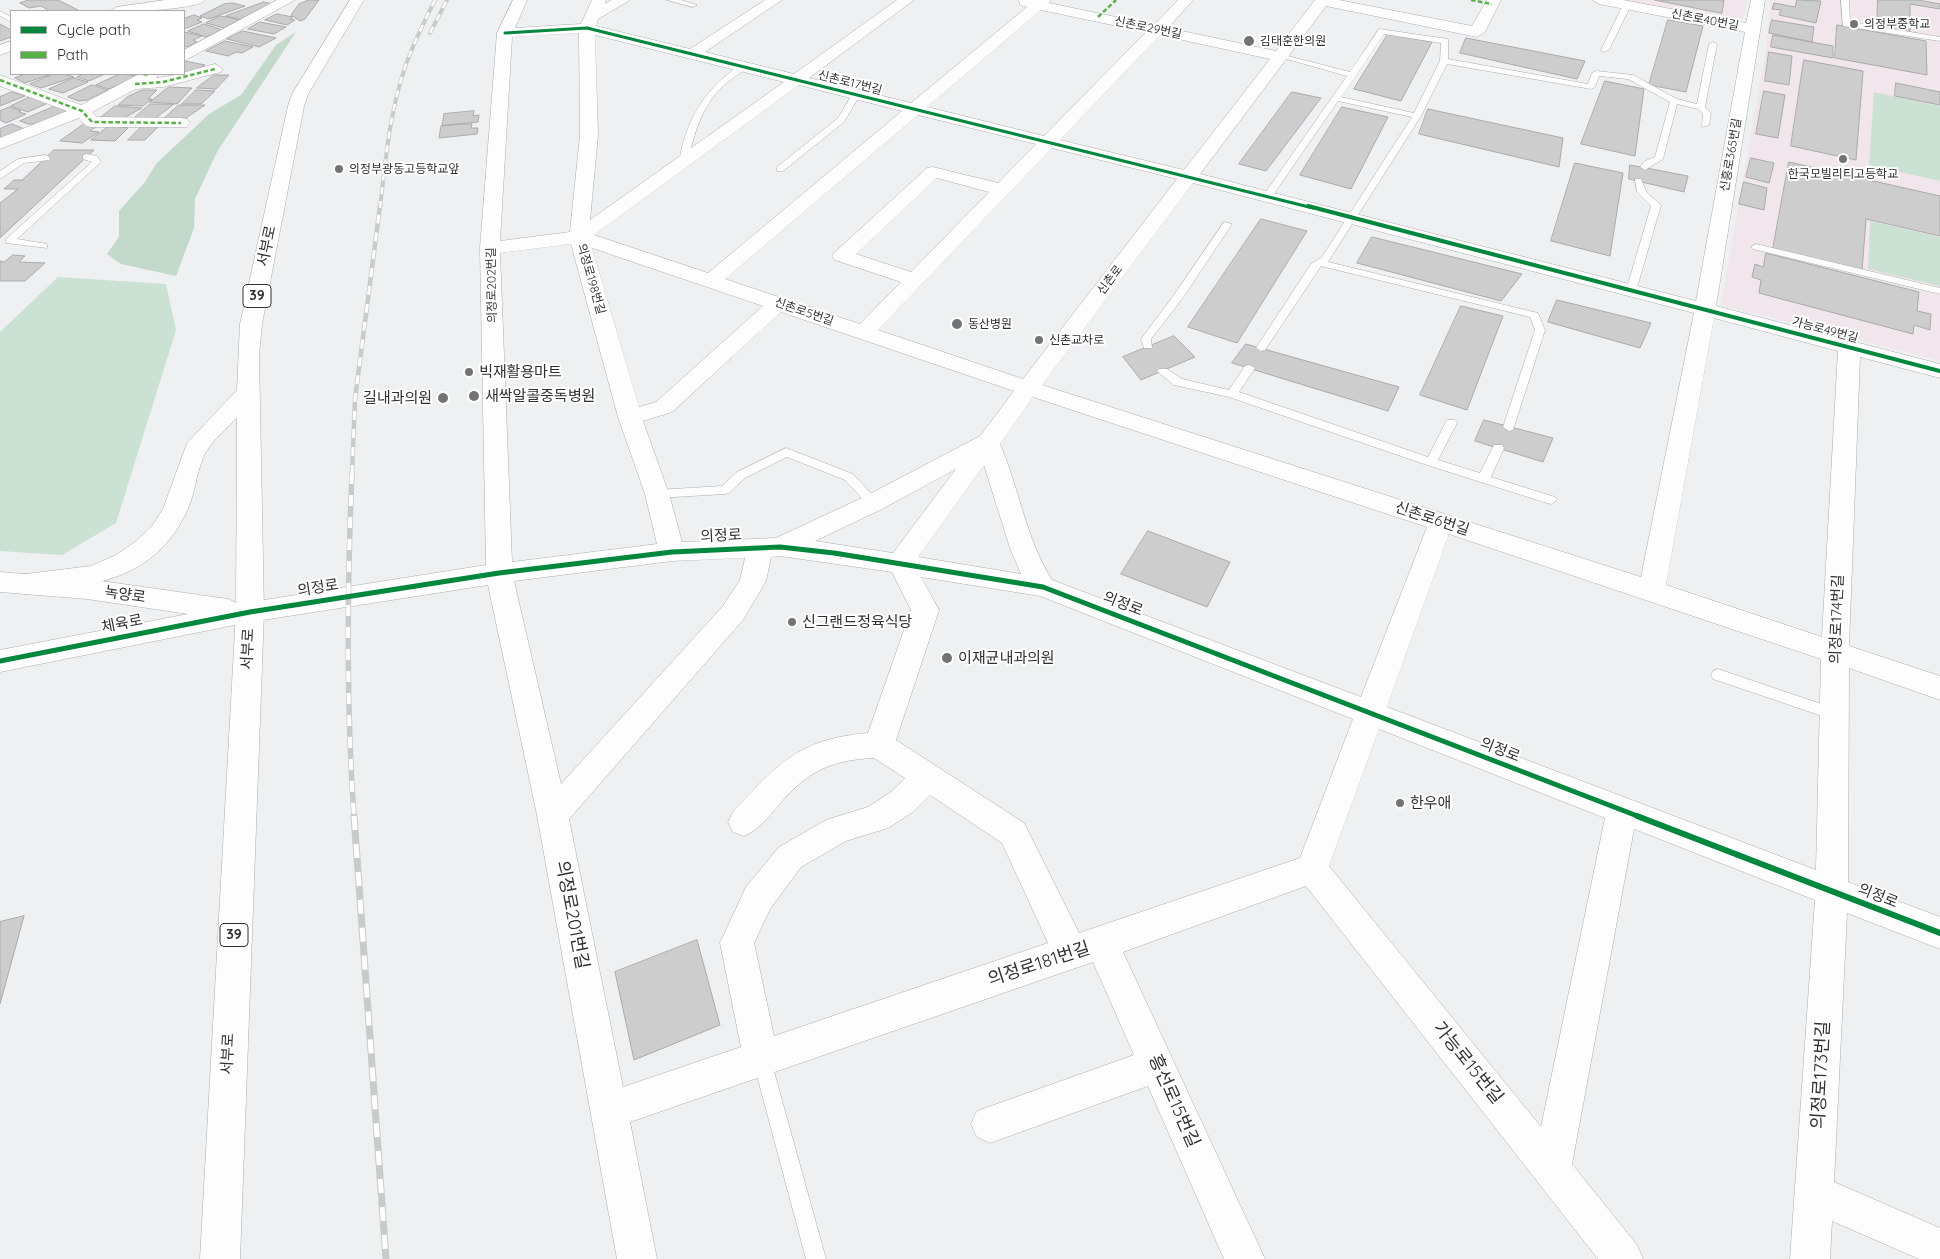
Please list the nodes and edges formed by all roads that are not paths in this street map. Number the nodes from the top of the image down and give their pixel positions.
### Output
1 (198, 0) edge
2 (288, 0) edge
3 (357, 0) edge
4 (520, 0) edge
5 (623, 0) edge
6 (671, 0) edge
7 (775, 0) edge
8 (907, 0) edge
9 (1015, 0) edge
10 (1116, 0) edge
11 (1186, 0) edge
12 (1471, 0) edge
13 (1599, 0) edge
14 (1758, 0) edge
15 (1845, 0) edge
16 (1322, 1) edge
17 (1041, 2) edge
18 (1493, 2) edge
19 (693, 5) dead end
20 (1627, 5) junction
21 (124, 10) edge
22 (593, 15) edge
23 (1098, 18) junction
24 (1753, 28) junction
25 (1157, 30) junction
26 (505, 33) junction
27 (1940, 40) edge
28 (1713, 44) dead end
29 (1605, 50) dead end
30 (692, 54) junction
31 (185, 55) edge
32 (1280, 56) junction
33 (1444, 61) junction
34 (743, 66) junction
35 (215, 70) dead end
36 (1352, 75) junction
37 (144, 77) edge
38 (0, 80) edge
39 (796, 80) junction
40 (856, 95) junction
41 (1336, 98) junction
42 (1674, 101) junction
43 (1701, 107) junction
44 (914, 109) junction
45 (82, 111) junction
46 (1417, 116) junction
47 (181, 123) dead end
48 (1704, 125) dead end
49 (1048, 142) junction
50 (0, 144) edge
51 (86, 157) dead end
52 (46, 158) dead end
53 (684, 161) junction
54 (1645, 167) dead end
55 (780, 170) dead end
56 (0, 176) edge
57 (1188, 177) junction
58 (1638, 181) dead end
59 (1002, 190) junction
60 (1268, 196) junction
61 (1351, 217) junction
62 (1227, 224) dead end
63 (579, 237) junction
64 (44, 246) dead end
65 (490, 248) junction
66 (1756, 248) dead end
67 (1320, 263) junction
68 (916, 280) junction
69 (711, 281) junction
70 (1631, 291) junction
71 (1940, 291) edge
72 (778, 304) junction
73 (1704, 310) junction
74 (864, 332) junction
75 (1148, 346) dead end
76 (1849, 347) junction
77 (1261, 348) dead end
78 (1249, 368) dead end
79 (1163, 371) dead end
80 (1940, 371) edge
81 (1028, 388) junction
82 (249, 391) junction
83 (1232, 394) junction
84 (630, 417) junction
85 (1451, 423) dead end
86 (1509, 427) dead end
87 (988, 442) junction
88 (1498, 448) dead end
89 (1431, 462) junction
90 (1484, 479) junction
91 (657, 494) junction
92 (1551, 500) dead end
93 (873, 503) junction
94 (1441, 522) junction
95 (770, 546) junction
96 (672, 552) junction
97 (900, 563) junction
98 (499, 573) junction
99 (0, 582) edge
100 (26, 584) junction
101 (1043, 587) junction
102 (1652, 590) junction
103 (250, 612) junction
104 (1835, 653) junction
105 (0, 661) edge
106 (1718, 675) dead end
107 (1940, 688) edge
108 (1369, 713) junction
109 (1834, 714) junction
110 (879, 744) junction
111 (927, 777) junction
112 (1622, 811) junction
113 (553, 815) junction
114 (744, 822) dead end
115 (1312, 869) junction
116 (1832, 892) junction
117 (1940, 934) edge
118 (1086, 948) junction
119 (761, 1057) junction
120 (1157, 1065) junction
121 (608, 1111) junction
122 (990, 1124) dead end
123 (1552, 1168) junction
124 (1814, 1194) junction
125 (1940, 1248) edge
126 (220, 1259) edge
127 (637, 1259) edge
128 (816, 1259) edge
129 (1245, 1259) edge
130 (1623, 1259) edge
131 (1810, 1259) edge

1 - 21 street
2 - 31 street
3 - 82 street, 서부로 / 39
4 - 26 street, 의정로202번길
5 - 22 street
6 - 19 lane
7 - 30 street
8 - 39 street
9 - 17 street, 신촌로29번길
10 - 23 street
11 - 25 street
12 - 18 street
13 - 20 street, 신촌로40번길
14 - 24 street, 신흥로365번길
15 - 27 lane
16 - 18 street
16 - 32 street, 신촌로
17 - 23 street, 신촌로29번길
17 - 44 street
20 - 24 street, 신촌로40번길
20 - 29 lane
22 - 26 street, 신촌로17번길
22 - 30 street, 신촌로17번길
22 - 63 street, 의정로198번길
23 - 25 street, 신촌로29번길
24 - 73 street, 신흥로365번길
25 - 32 street, 신촌로29번길
25 - 49 street
26 - 65 street, 의정로202번길
28 - 43 lane
30 - 34 street, 신촌로17번길
32 - 36 lane
32 - 57 street, 신촌로
33 - 36 lane
33 - 42 lane
33 - 46 lane
34 - 39 street, 신촌로17번길
34 - 53 lane
35 - 37 street
36 - 41 lane
37 - 45 street
38 - 45 street
39 - 40 street, 신촌로17번길
39 - 53 street
40 - 44 street, 신촌로17번길
40 - 55 lane
41 - 46 lane
41 - 60 lane
42 - 43 lane
42 - 54 lane
43 - 48 lane
44 - 49 street, 신촌로17번길
44 - 69 street
45 - 47 street
45 - 50 street
46 - 61 lane
49 - 57 street, 신촌로17번길
49 - 59 street
51 - 64 lane
52 - 56 lane
53 - 63 street
57 - 60 street, 신촌로17번길
57 - 81 street, 신촌로
58 - 70 lane
59 - 68 street
59 - 68 street
60 - 61 street, 신촌로17번길
61 - 67 lane
61 - 70 street, 가능로49번길
62 - 75 lane
63 - 65 street
63 - 69 street, 신촌로5번길
63 - 84 street, 의정로198번길
65 - 98 street, 의정로202번길
66 - 71 lane
67 - 77 lane
67 - 86 lane
68 - 74 street
69 - 72 street, 신촌로5번길
70 - 73 street, 가능로49번길
72 - 74 street, 신촌로5번길
72 - 84 street
73 - 76 street, 가능로49번길
73 - 102 street, 신흥로365번길
74 - 81 street, 신촌로5번길
76 - 80 street, 가능로49번길
76 - 104 street, 의정로174번길
78 - 83 lane
79 - 83 lane
81 - 87 street, 신촌로
81 - 94 street, 신촌로6번길
82 - 100 street
82 - 103 street, 서부로 / 39
83 - 89 lane
84 - 91 street, 의정로198번길
85 - 89 lane
87 - 93 street
87 - 97 street, 신촌로
87 - 101 street
88 - 90 lane
89 - 90 lane
90 - 92 lane
91 - 93 lane
91 - 96 street, 의정로198번길
93 - 95 street
94 - 102 street, 신촌로6번길
94 - 108 street
95 - 96 street, 의정로
95 - 97 street, 의정로
95 - 113 street
96 - 98 street, 의정로
97 - 101 street, 의정로
97 - 110 street
98 - 103 street, 의정로
98 - 113 street, 의정로201번길
99 - 100 street, 녹양로
100 - 103 street, 녹양로
101 - 108 street, 의정로
102 - 104 street, 신촌로6번길
103 - 105 street, 체육로
103 - 126 street, 서부로 / 39
104 - 107 street, 신촌로6번길
104 - 109 street, 의정로174번길
106 - 109 lane
108 - 112 street, 의정로
108 - 115 street
109 - 116 street, 의정로174번길
110 - 111 street, 흥선로15번길
110 - 114 street
111 - 118 street, 흥선로15번길
111 - 119 street
112 - 116 street, 의정로
112 - 123 street
113 - 121 street, 의정로201번길
115 - 118 street, 의정로181번길
115 - 123 street, 가능로15번길
116 - 117 street, 의정로
116 - 124 street, 의정로173번길
118 - 119 street, 의정로181번길
118 - 120 street, 흥선로15번길
119 - 121 street, 의정로181번길
119 - 128 lane
120 - 122 street
120 - 129 street, 흥선로15번길
121 - 127 street, 의정로201번길
123 - 130 street, 가능로15번길
124 - 125 street
124 - 131 street, 의정로173번길

